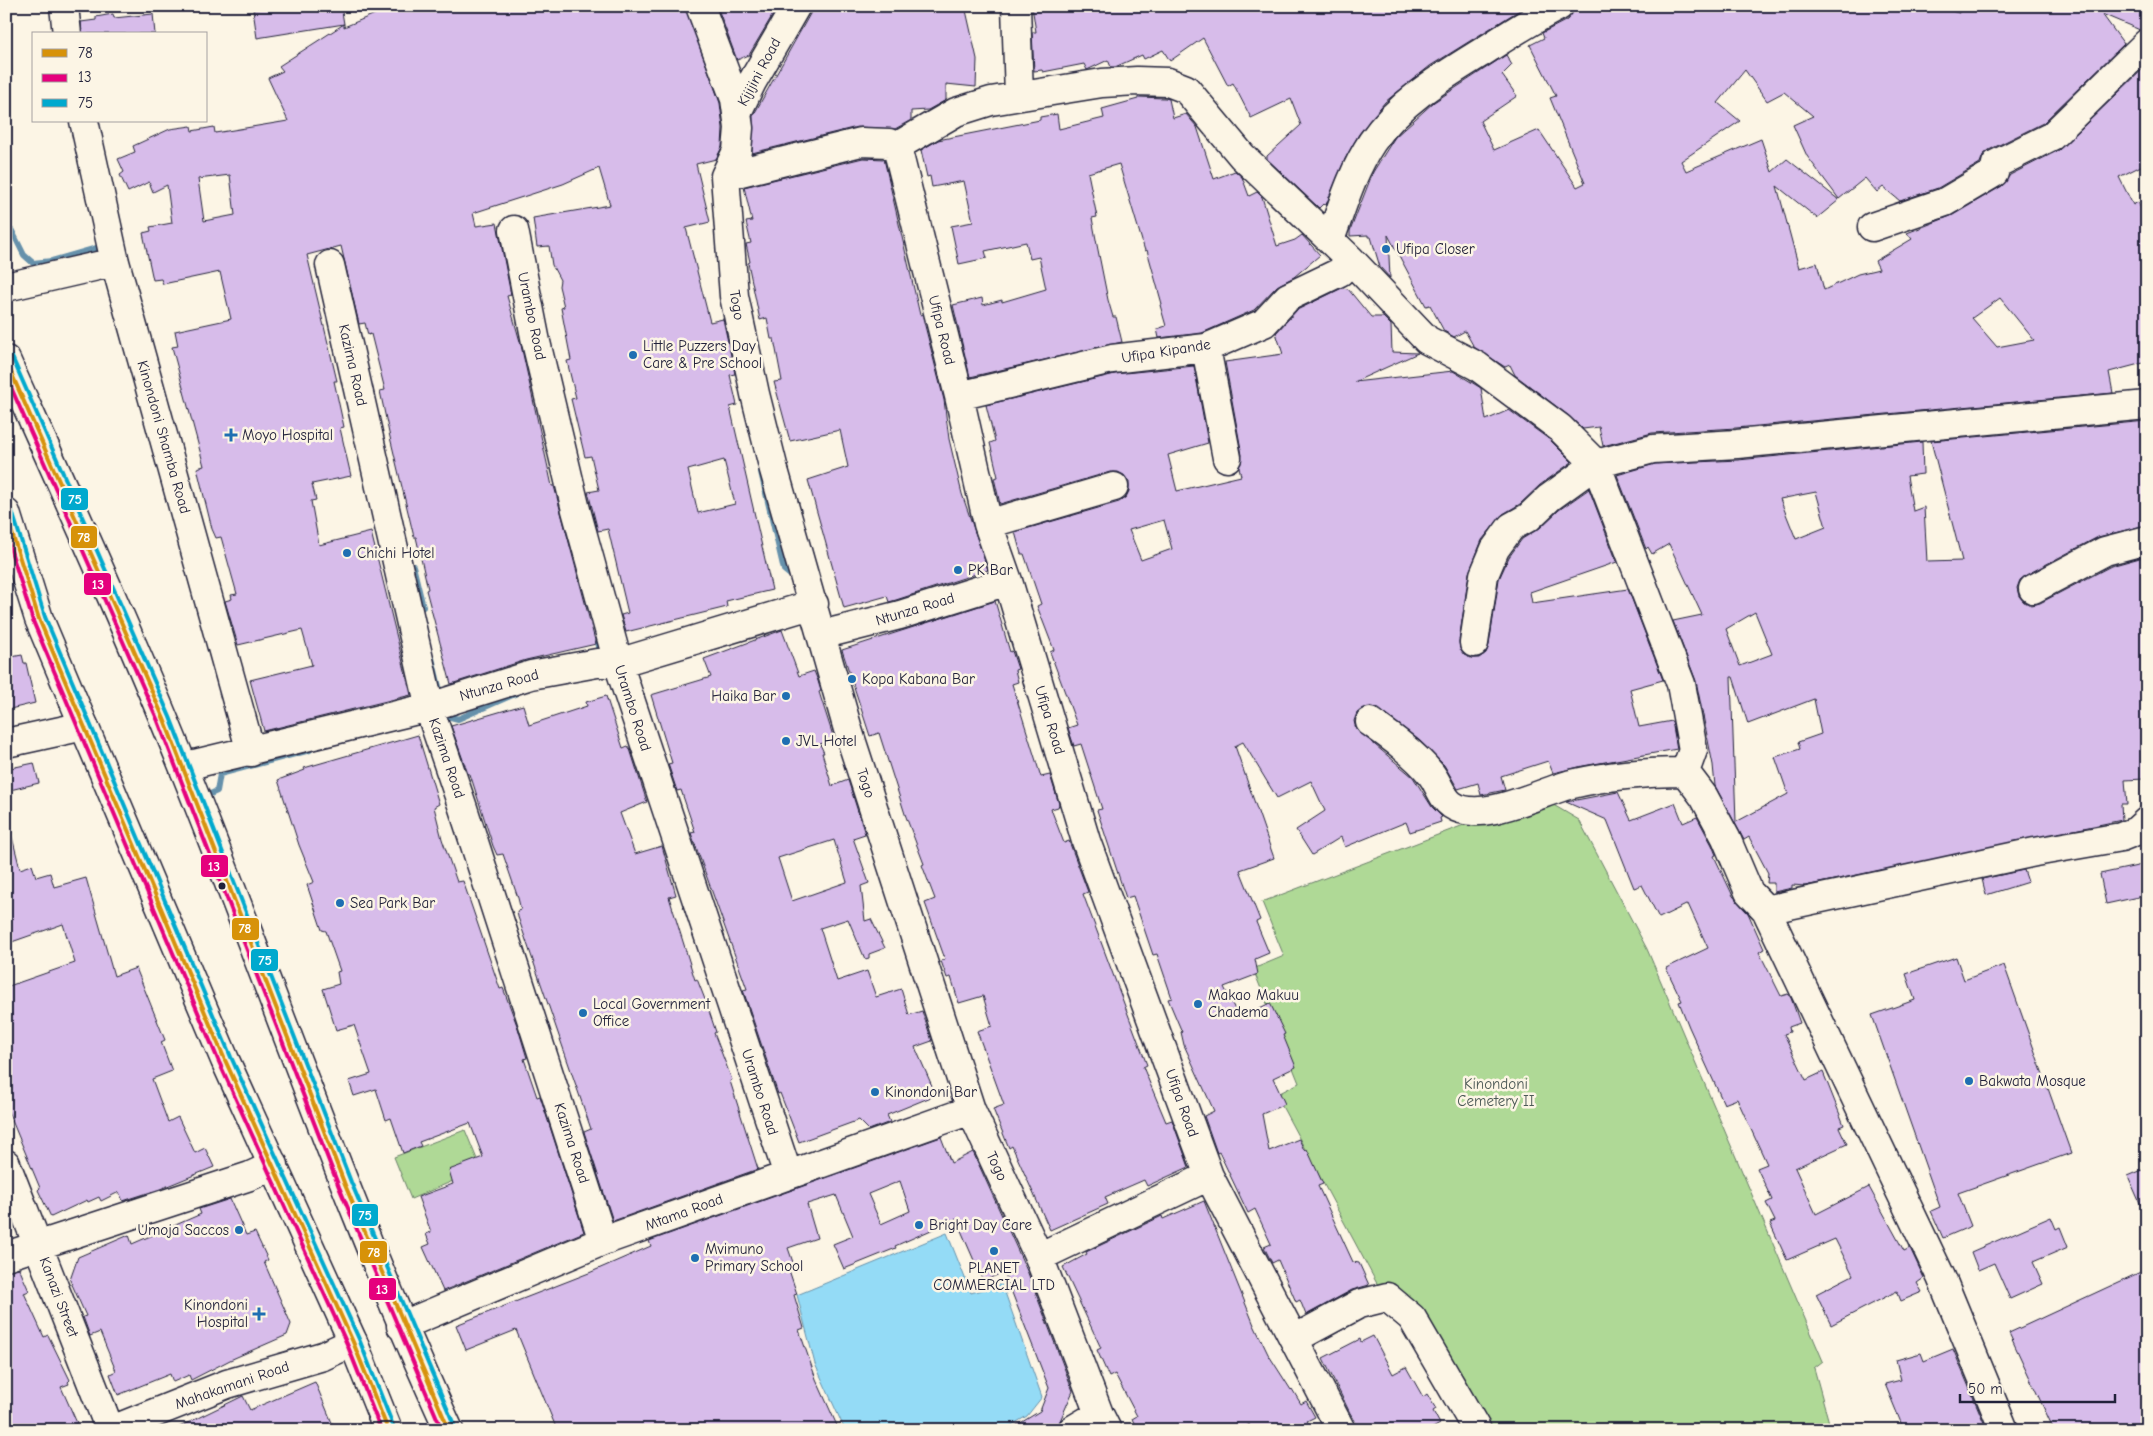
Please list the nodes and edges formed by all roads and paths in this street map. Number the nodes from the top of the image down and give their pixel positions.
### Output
1 (64, 6) edge
2 (700, 6) edge
3 (796, 6) edge
4 (1016, 6) edge
5 (1559, 6) edge
6 (67, 32) edge
7 (2147, 43) edge
8 (1019, 96) junction
9 (738, 113) junction
10 (84, 122) edge
11 (894, 148) junction
12 (725, 176) junction
13 (1872, 227) dead end
14 (514, 230) dead end
15 (1330, 240) junction
16 (1350, 259) junction
17 (115, 262) junction
18 (330, 264) dead end
19 (6, 287) edge
20 (1206, 348) junction
21 (6, 360) edge
22 (959, 396) junction
23 (2147, 404) edge
24 (1227, 458) dead end
25 (1596, 464) junction
26 (1114, 487) dead end
27 (6, 513) edge
28 (988, 524) junction
29 (10, 540) edge
30 (2147, 540) edge
31 (1008, 581) junction
32 (2033, 589) dead end
33 (814, 604) junction
34 (821, 634) junction
35 (1474, 644) dead end
36 (618, 663) junction
37 (430, 707) junction
38 (1370, 722) dead end
39 (84, 726) junction
40 (6, 743) edge
41 (251, 752) junction
42 (185, 770) junction
43 (1685, 772) junction
44 (2147, 821) edge
45 (1766, 910) junction
46 (971, 1110) junction
47 (6, 1164) edge
48 (274, 1166) junction
49 (788, 1175) junction
50 (1209, 1176) junction
51 (603, 1241) junction
52 (39, 1244) junction
53 (6, 1256) edge
54 (1039, 1257) junction
55 (401, 1326) junction
56 (1294, 1338) junction
57 (353, 1342) junction
58 (1103, 1422) edge
59 (111, 1430) edge
60 (388, 1430) edge
61 (449, 1430) edge
62 (1072, 1430) edge
63 (1342, 1430) edge
64 (1477, 1430) edge
65 (2004, 1430) edge

1 - 6 street
2 - 9 street, Togo
3 - 9 street, Kijijini Road
4 - 8 street
5 - 15 street
7 - 13 street
8 - 11 street
8 - 15 street
9 - 12 street, Togo
10 - 17 street, Kinondoni Shamba Road
11 - 12 street
11 - 22 street, Ufipa Road
12 - 33 street, Togo
14 - 36 street, Urambo Road
15 - 16 street
16 - 20 street, Ufipa Kipande
16 - 25 street
17 - 19 street
17 - 41 street, Kinondoni Shamba Road
18 - 37 street, Kazima Road
20 - 22 street, Ufipa Kipande
20 - 24 street
21 - 42 street
22 - 28 street, Ufipa Road
23 - 25 street
25 - 35 street
25 - 43 street
26 - 28 street
27 - 29 street
28 - 31 street, Ufipa Road
29 - 39 street
30 - 32 street
31 - 34 street, Ntunza Road
31 - 50 street, Ufipa Road
33 - 34 street, Togo
33 - 36 street, Ntunza Road
34 - 46 street, Togo
36 - 37 street, Ntunza Road
36 - 49 street, Urambo Road
37 - 41 street, Ntunza Road
37 - 51 street, Kazima Road
38 - 43 street
39 - 40 street
39 - 48 street
41 - 42 street, Ntunza Road
42 - 55 street
43 - 45 street
44 - 45 street
45 - 65 street
46 - 49 street, Mtama Road
46 - 54 street, Togo
47 - 52 street, Kanazi Street
48 - 52 street
48 - 57 street
49 - 51 street, Mtama Road
50 - 54 street
50 - 56 street, Ufipa Road
51 - 55 street, Mtama Road
52 - 53 street
52 - 59 street, Kanazi Street
54 - 58 street, Togo
55 - 61 street
56 - 63 street, Ufipa Road
56 - 64 street
57 - 59 street, Mahakamani Road
57 - 60 street
58 - 62 street

